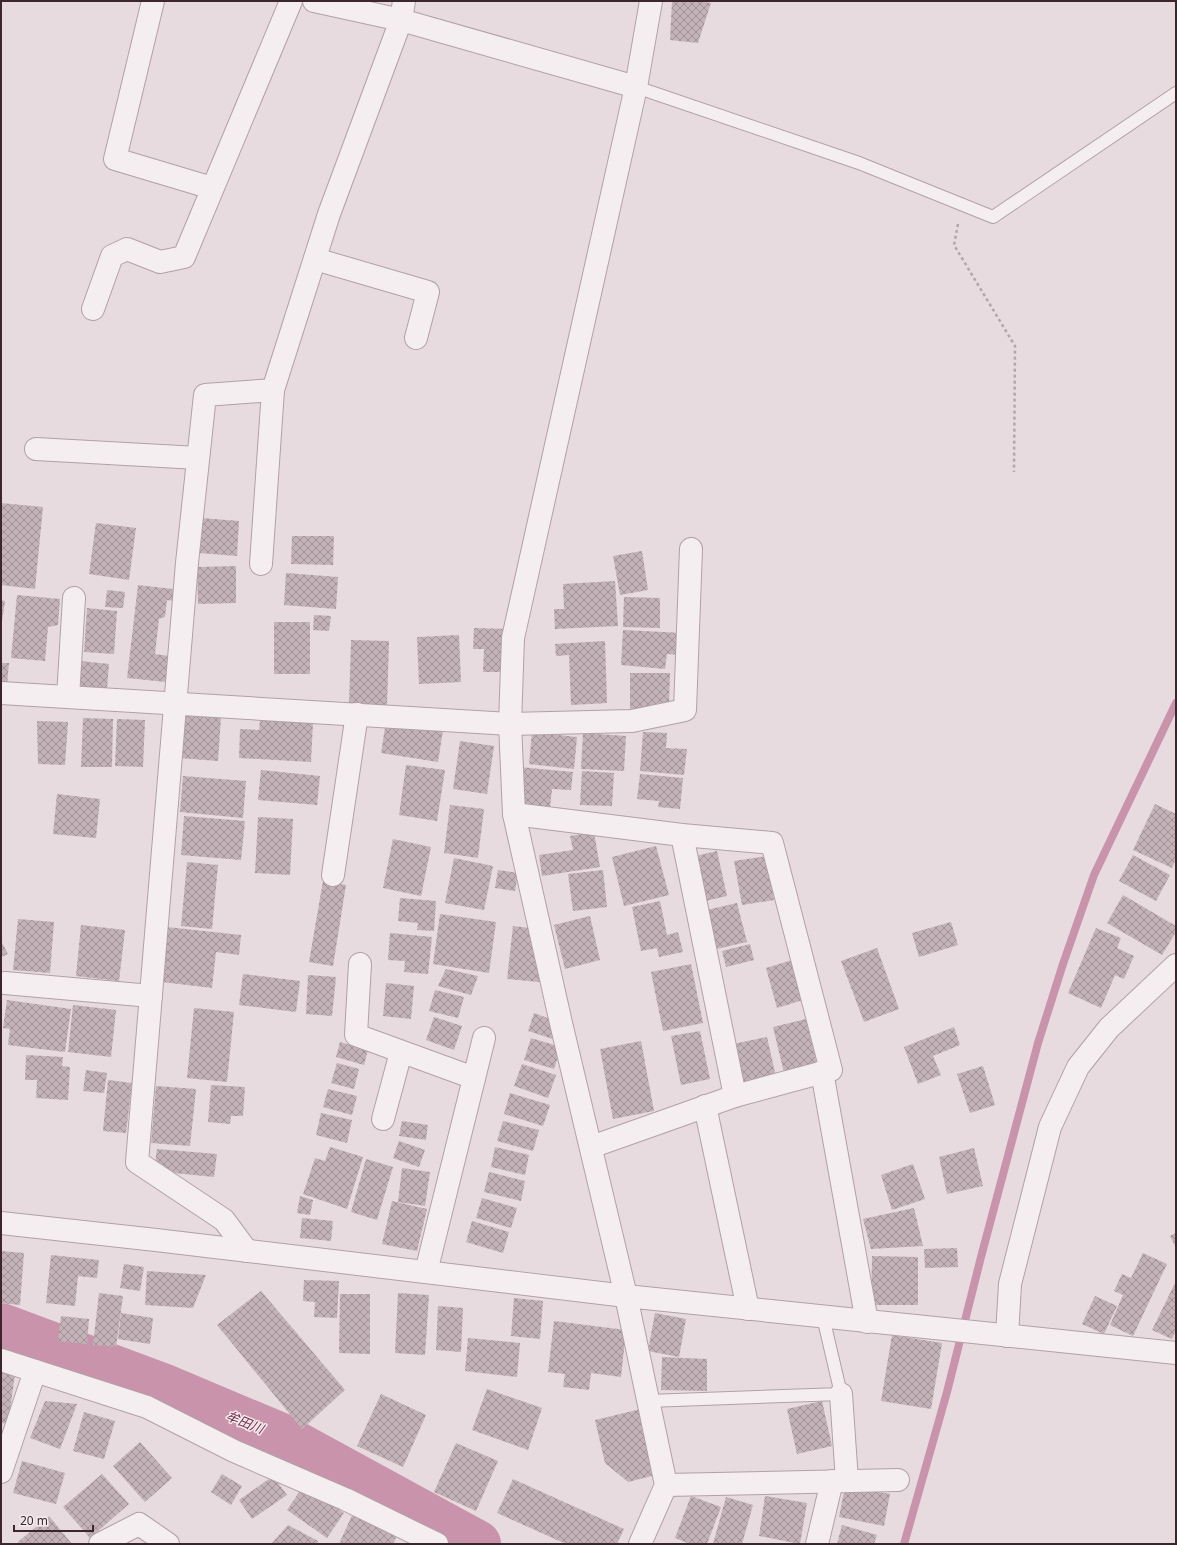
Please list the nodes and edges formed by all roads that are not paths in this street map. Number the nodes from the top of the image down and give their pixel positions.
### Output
1 (153, 1) edge
2 (291, 1) edge
3 (314, 1) edge
4 (651, 1) edge
5 (402, 11) edge
6 (636, 87) junction
7 (1176, 93) edge
8 (212, 188) junction
9 (315, 259) junction
10 (93, 309) dead end
11 (416, 338) dead end
12 (273, 390) junction
13 (36, 449) dead end
14 (198, 458) junction
15 (691, 549) dead end
16 (261, 564) dead end
17 (74, 598) dead end
18 (1, 693) edge
19 (68, 697) junction
20 (176, 704) junction
21 (357, 714) junction
22 (510, 724) junction
23 (514, 814) junction
24 (682, 836) junction
25 (333, 875) dead end
26 (360, 964) dead end
27 (1176, 965) edge
28 (5, 983) dead end
29 (151, 996) junction
30 (484, 1038) dead end
31 (402, 1052) junction
32 (822, 1072) junction
33 (474, 1078) junction
34 (735, 1096) junction
35 (705, 1106) junction
36 (383, 1119) dead end
37 (591, 1147) junction
38 (1, 1223) edge
39 (247, 1251) junction
40 (426, 1272) junction
41 (626, 1296) junction
42 (748, 1309) junction
43 (823, 1317) junction
44 (867, 1322) junction
45 (1007, 1336) junction
46 (1176, 1353) edge
47 (1, 1360) edge
48 (35, 1371) junction
49 (841, 1394) junction
50 (648, 1401) junction
51 (1, 1472) edge
52 (898, 1480) dead end
53 (839, 1481) junction
54 (666, 1485) junction
55 (100, 1544) edge
56 (168, 1544) edge
57 (437, 1544) edge
58 (640, 1544) edge
59 (817, 1544) edge

1 - 8 street
2 - 8 street
3 - 5 street
4 - 6 street
5 - 6 street
5 - 9 street
6 - 7 lane
6 - 22 street
8 - 10 street
9 - 11 street
9 - 12 street
12 - 14 street
12 - 16 street
13 - 14 street
14 - 20 street
15 - 22 street
17 - 19 street
18 - 19 street
19 - 20 street
20 - 21 street
20 - 29 street
21 - 22 street
21 - 25 street
22 - 23 street
23 - 24 street
23 - 37 street
24 - 32 street
24 - 34 street
26 - 31 street
27 - 45 street
28 - 29 street
29 - 39 street
30 - 33 street
31 - 33 street
31 - 36 street
32 - 34 street
32 - 44 street
33 - 40 street
34 - 35 street
35 - 37 street
35 - 42 street
37 - 41 street
38 - 39 street
39 - 40 street
40 - 41 street
41 - 42 street
41 - 50 street
42 - 43 street
43 - 44 street
43 - 49 lane
44 - 45 street
45 - 46 street
47 - 48 street
48 - 51 street
48 - 57 street
49 - 50 lane
49 - 53 street
50 - 54 street
52 - 53 street
53 - 54 street
53 - 59 street
54 - 58 street
55 - 56 street

